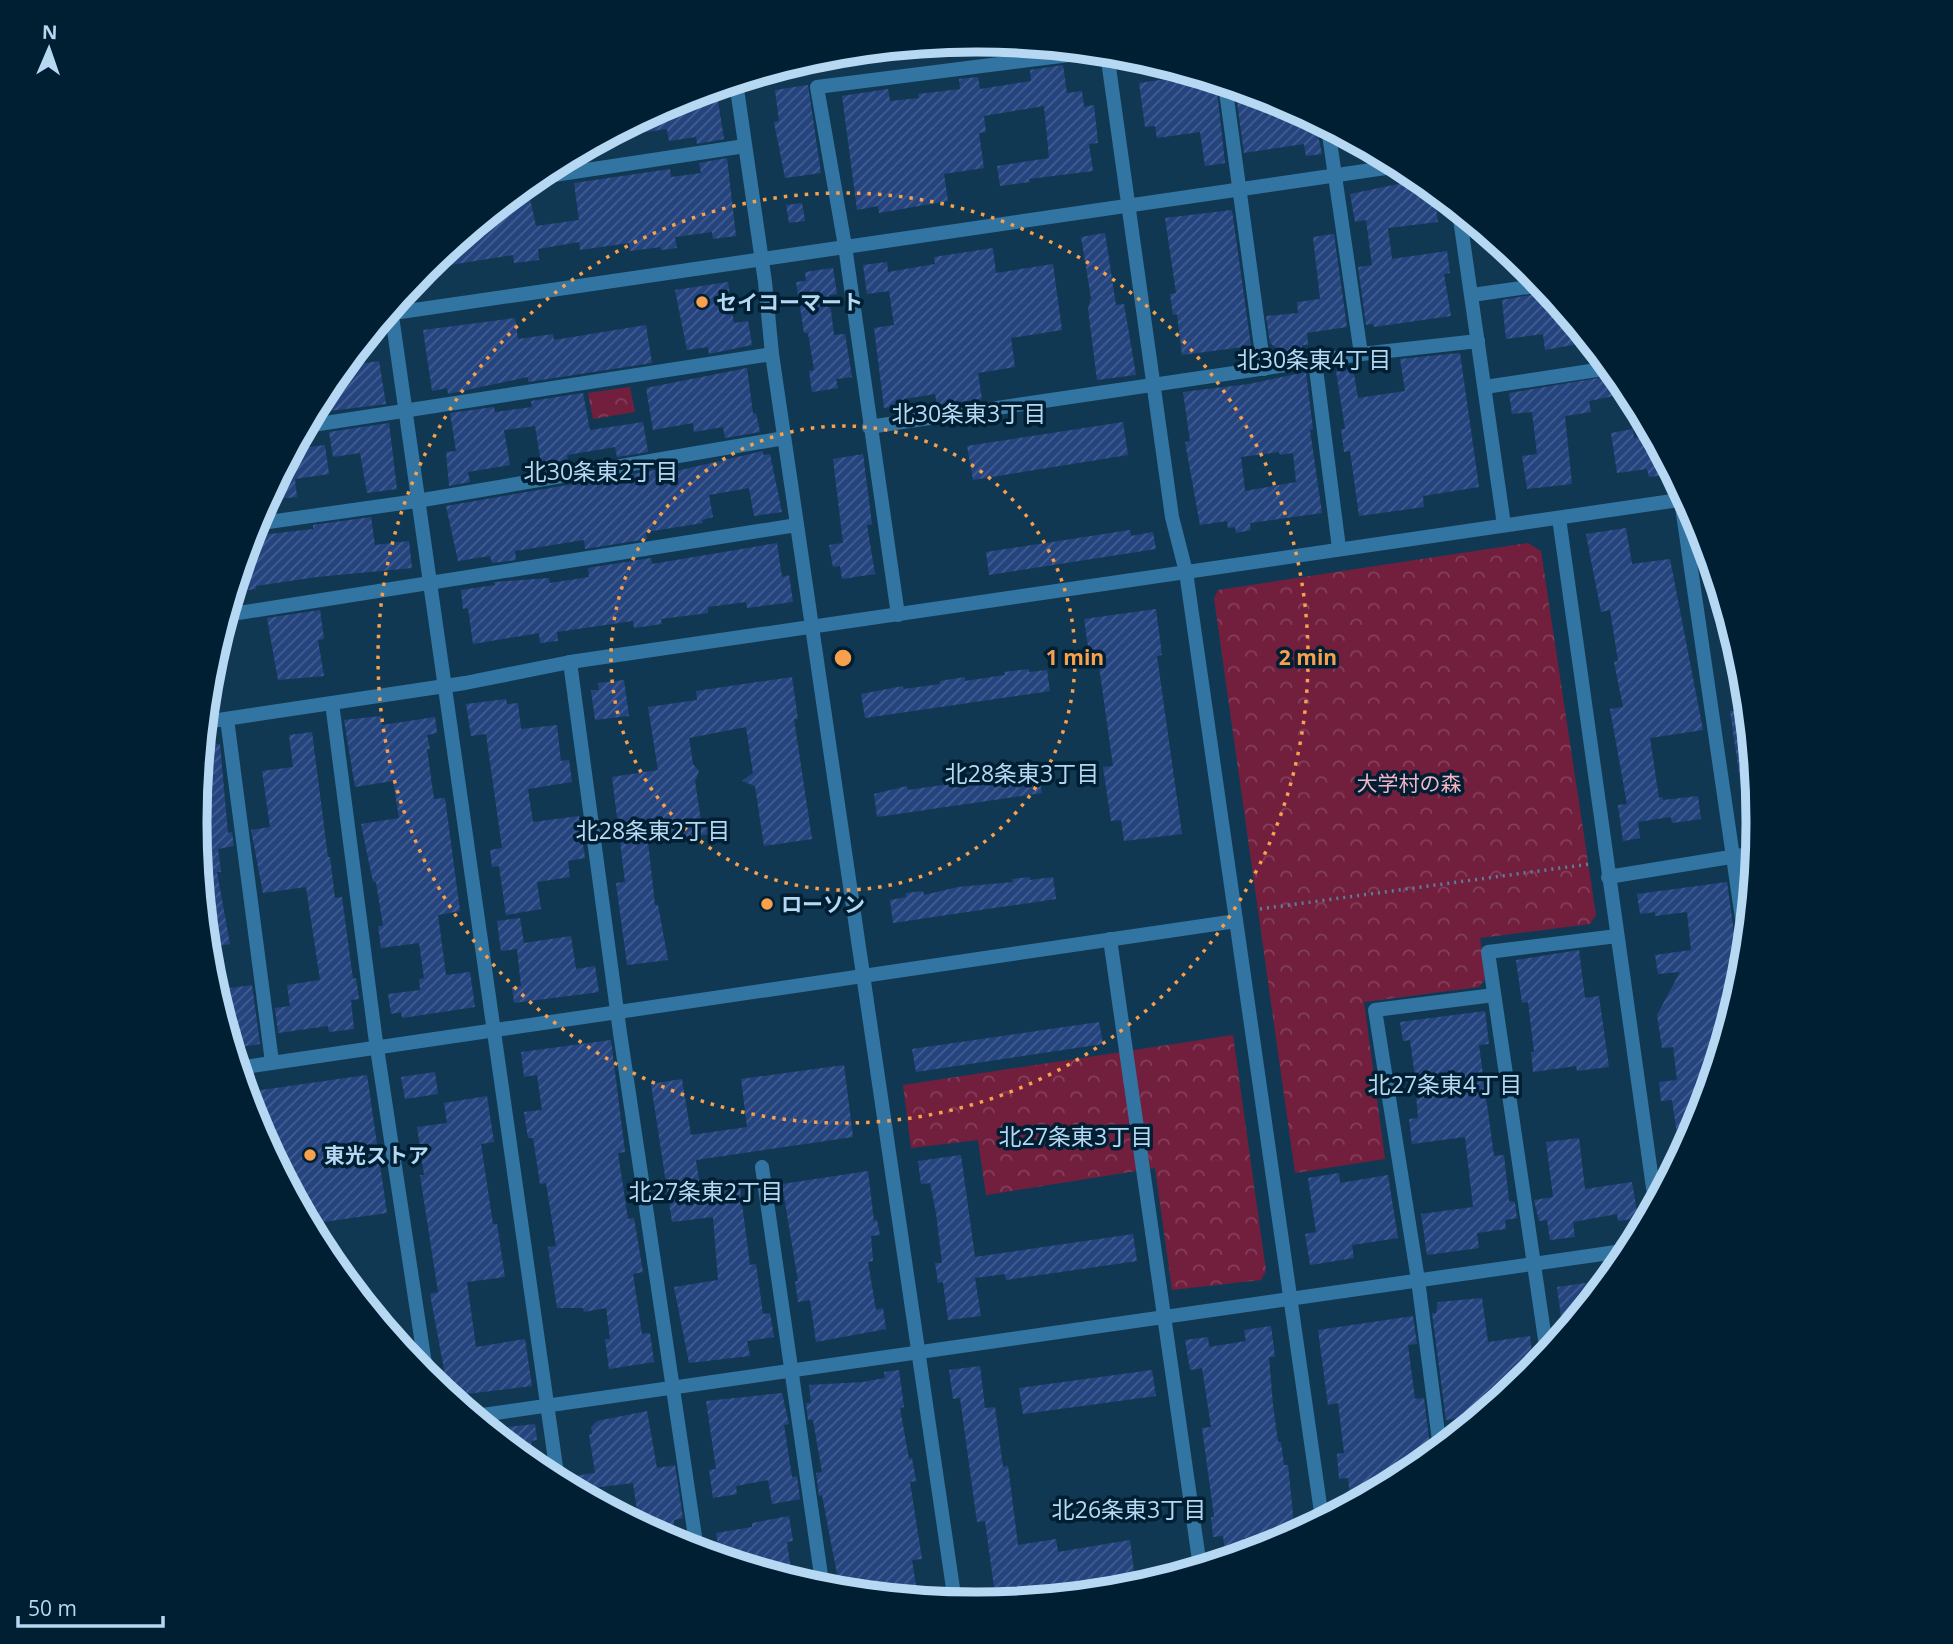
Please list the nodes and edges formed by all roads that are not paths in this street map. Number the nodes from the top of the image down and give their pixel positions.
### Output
1 (1055, 57) edge
2 (1109, 64) edge
3 (737, 91) edge
4 (1226, 94) edge
5 (1330, 139) edge
6 (746, 146) junction
7 (1382, 168) edge
8 (563, 174) edge
9 (1335, 175) junction
10 (1240, 189) junction
11 (1129, 205) junction
12 (1462, 225) edge
13 (845, 246) junction
14 (762, 258) junction
15 (1529, 287) edge
16 (1472, 295) junction
17 (402, 310) edge
18 (392, 323) edge
19 (1478, 341) junction
20 (772, 354) junction
21 (1361, 354) junction
22 (1315, 361) junction
23 (1264, 369) junction
24 (1598, 370) edge
25 (1153, 385) junction
26 (1485, 387) junction
27 (406, 411) junction
28 (318, 424) edge
29 (869, 427) junction
30 (784, 438) junction
31 (416, 501) junction
32 (1675, 501) edge
33 (1559, 518) junction
34 (269, 522) edge
35 (797, 525) junction
36 (1504, 525) junction
37 (1688, 531) edge
38 (1339, 548) junction
39 (1186, 572) junction
40 (428, 581) junction
41 (236, 613) edge
42 (898, 615) junction
43 (812, 628) junction
44 (570, 662) junction
45 (445, 685) junction
46 (332, 703) junction
47 (227, 719) junction
48 (214, 721) edge
49 (1745, 854) edge
50 (1733, 856) junction
51 (1608, 877) junction
52 (1740, 908) edge
53 (1236, 921) junction
54 (1617, 936) junction
55 (1110, 939) junction
56 (863, 976) junction
57 (1493, 995) junction
58 (618, 1012) junction
59 (495, 1032) junction
60 (377, 1046) junction
61 (272, 1062) junction
62 (247, 1066) edge
63 (762, 1167) dead end
64 (1653, 1188) edge
65 (1614, 1252) edge
66 (1536, 1264) junction
67 (1418, 1280) junction
68 (1292, 1298) junction
69 (1164, 1317) junction
70 (1545, 1340) edge
71 (920, 1352) junction
72 (424, 1357) edge
73 (793, 1370) junction
74 (673, 1388) junction
75 (547, 1406) junction
76 (486, 1414) edge
77 (1439, 1437) edge
78 (556, 1466) edge
79 (1321, 1510) edge
80 (695, 1538) edge
81 (1199, 1558) edge
82 (821, 1576) edge
83 (953, 1591) edge

1 - 13 street
2 - 11 street
3 - 6 street
4 - 10 street
5 - 9 street
6 - 8 street
6 - 14 street
7 - 9 street
9 - 10 street
9 - 21 street
10 - 11 street
10 - 23 street
11 - 13 street
11 - 25 street
12 - 16 street
13 - 14 street
13 - 29 street
14 - 17 street
14 - 20 street
15 - 16 street
16 - 19 street
18 - 27 street
19 - 21 street
19 - 26 street
20 - 27 street
20 - 30 street
21 - 22 street
22 - 23 street
22 - 38 street
23 - 25 street
24 - 26 street
25 - 29 street
25 - 39 street
26 - 36 street
27 - 28 street
27 - 31 street
29 - 42 street
30 - 31 street
30 - 35 street
31 - 34 street
31 - 40 street
32 - 33 street
33 - 36 street
33 - 51 street
35 - 40 street
35 - 43 street
36 - 38 street
37 - 50 street
38 - 39 street
39 - 42 street
39 - 53 street
40 - 41 street
40 - 45 street
42 - 43 street
43 - 44 street
43 - 56 street
44 - 45 street
44 - 58 street
45 - 46 street
45 - 59 street
46 - 47 street
46 - 60 street
47 - 48 street
47 - 61 street
49 - 50 street
50 - 51 street
50 - 52 street
51 - 54 street
53 - 55 street
53 - 68 street
54 - 57 street
54 - 64 street
55 - 56 street
55 - 69 street
56 - 58 street
56 - 71 street
57 - 66 street
57 - 67 street
58 - 59 street
58 - 74 street
59 - 60 street
59 - 75 street
60 - 61 street
60 - 72 street
61 - 62 street
63 - 73 street
65 - 66 street
66 - 67 street
66 - 70 street
67 - 68 street
67 - 77 street
68 - 69 street
68 - 79 street
69 - 71 street
69 - 81 street
71 - 73 street
71 - 83 street
73 - 74 street
73 - 82 street
74 - 75 street
74 - 80 street
75 - 76 street
75 - 78 street

